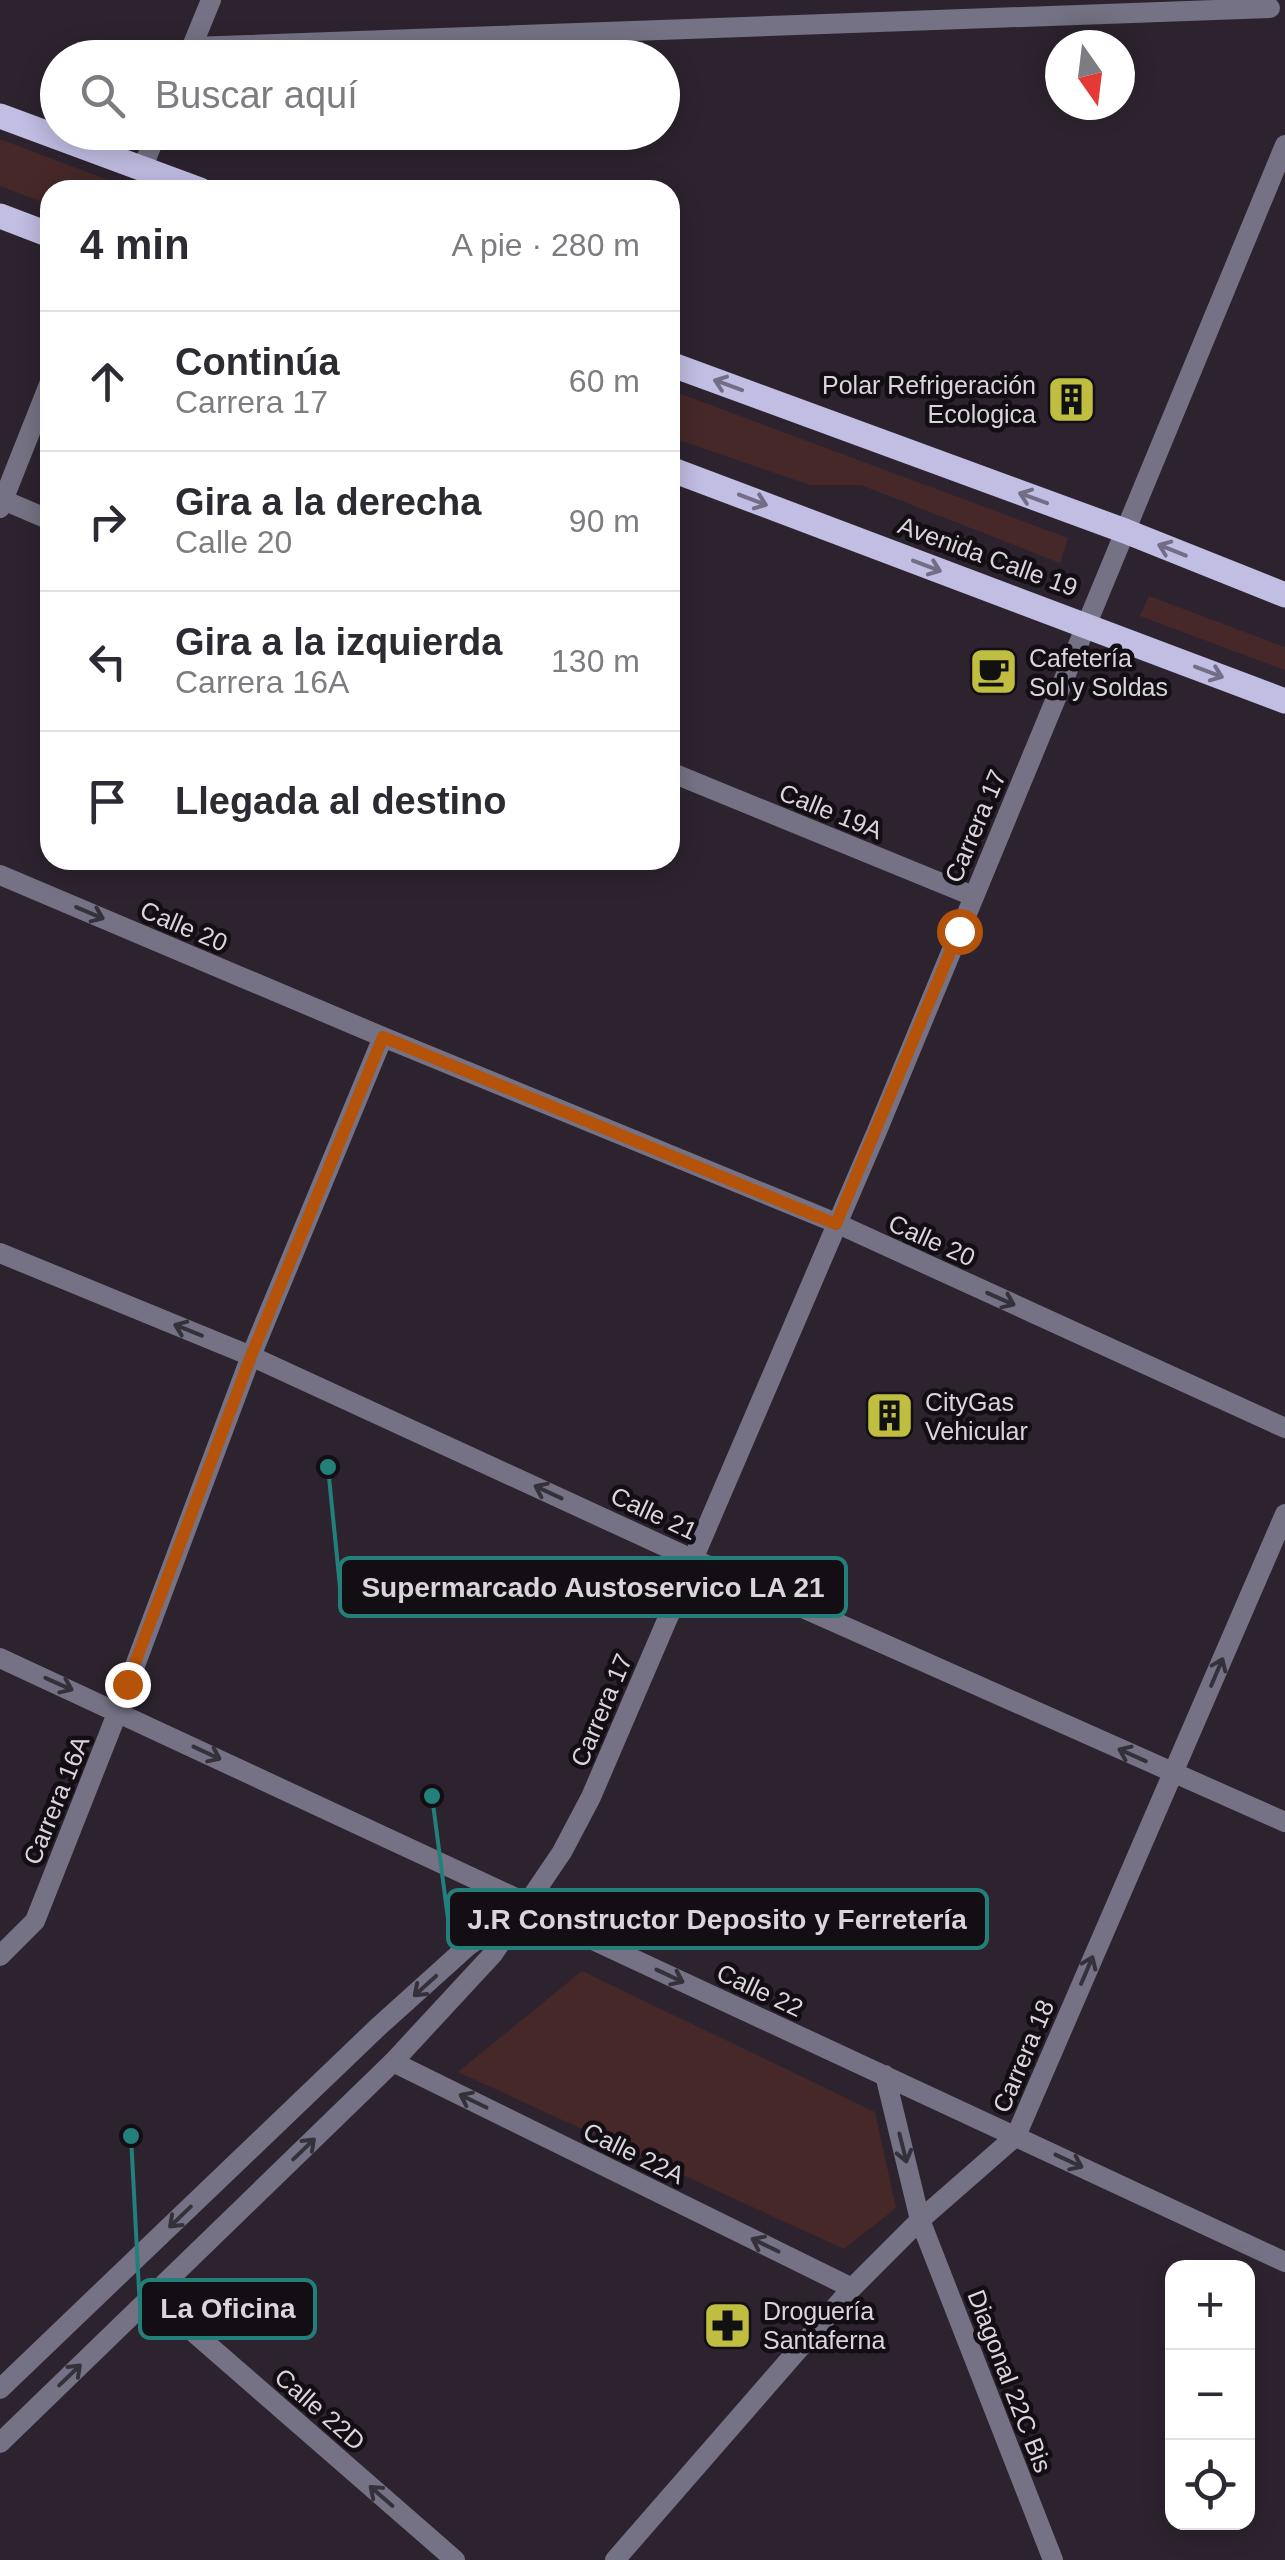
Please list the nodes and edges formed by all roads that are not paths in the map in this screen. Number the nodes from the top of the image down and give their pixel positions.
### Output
1 (211, 0) edge
2 (1249, 0) edge
3 (1277, 11) edge
4 (195, 40) edge
5 (508, 40) edge
6 (0, 116) edge
7 (40, 131) edge
8 (1285, 145) edge
9 (91, 150) edge
10 (150, 150) edge
11 (142, 169) junction
12 (172, 180) edge
13 (0, 216) edge
14 (40, 231) edge
15 (680, 368) edge
16 (40, 407) edge
17 (680, 473) edge
18 (1, 504) edge
19 (40, 517) edge
20 (1125, 531) junction
21 (1285, 595) edge
22 (1086, 624) junction
23 (1285, 702) edge
24 (680, 776) edge
25 (0, 875) edge
26 (973, 896) junction
27 (383, 1037) junction
28 (836, 1224) junction
29 (0, 1253) edge
30 (251, 1356) junction
31 (1285, 1428) edge
32 (1285, 1514) edge
33 (692, 1559) junction
34 (0, 1658) edge
35 (118, 1711) junction
36 (1173, 1773) junction
37 (1285, 1822) edge
38 (528, 1904) junction
39 (0, 1956) edge
40 (393, 2062) junction
41 (886, 2076) junction
42 (1016, 2136) junction
43 (920, 2220) junction
44 (1285, 2262) edge
45 (852, 2288) junction
46 (152, 2296) junction
47 (0, 2389) edge
48 (0, 2443) edge
49 (455, 2560) edge
50 (615, 2560) edge
51 (1053, 2560) edge

1 - 4 street
2 - 3 street
3 - 5 street
6 - 7 main road
8 - 20 street, Carrera 17
9 - 11 main road
10 - 11 street
11 - 12 main road
13 - 14 main road
20 -> 15 main road
16 - 18 street
17 -> 22 main road, Avenida Calle 19
18 - 19 street
21 -> 20 main road
20 - 22 street, Carrera 17
22 -> 23 main road, Avenida Calle 19
22 - 26 street, Carrera 17
24 - 26 street, Calle 19A
25 -> 27 street, Calle 20
26 - 28 street, Carrera 17
27 - 28 street, Calle 20
27 - 30 street, Carrera 16A
28 -> 31 street, Calle 20
28 - 33 street, Carrera 17
30 -> 29 street, Calle 21
33 -> 30 street, Calle 21
30 - 35 street, Carrera 16A
36 -> 32 street, Carrera 18
36 -> 33 street, Calle 21
33 - 38 street, Carrera 17
34 -> 35 street, Calle 22
35 -> 38 street, Calle 22
35 - 39 street, Carrera 16A
36 - 37 street, Calle 21
42 -> 36 street, Carrera 18
38 - 40 street, Carrera 17
38 -> 41 street, Calle 22
38 -> 47 street, Carrera 17
45 -> 40 street, Calle 22A
46 -> 40 street, Carrera 17
41 - 42 street, Calle 22
41 -> 43 street, Diagonal 22C Bis
42 - 43 street, Carrera 18
42 -> 44 street, Calle 22
43 - 45 street, Carrera 18
43 - 51 street, Diagonal 22C Bis
45 - 50 street, Carrera 18
48 -> 46 street, Carrera 17
49 -> 46 street, Calle 22D

